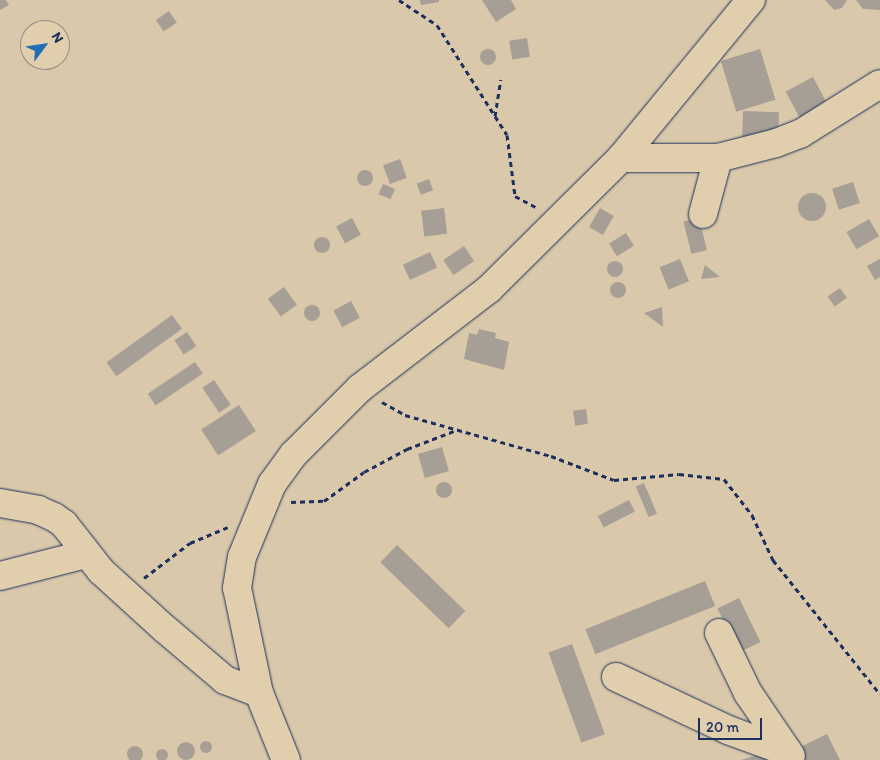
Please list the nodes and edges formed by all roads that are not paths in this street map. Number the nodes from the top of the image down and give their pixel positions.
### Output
1 (751, 0) edge
2 (880, 84) edge
3 (621, 158) junction
4 (718, 158) junction
5 (703, 214) dead end
6 (0, 504) edge
7 (86, 554) junction
8 (0, 576) edge
9 (719, 633) dead end
10 (616, 677) dead end
11 (259, 693) junction
12 (790, 756) edge
13 (286, 760) edge

1 - 3 street
2 - 4 street
3 - 4 street
3 - 11 street
4 - 5 street
6 - 7 street
7 - 8 street
7 - 11 street
9 - 12 street
10 - 12 street
11 - 13 street

